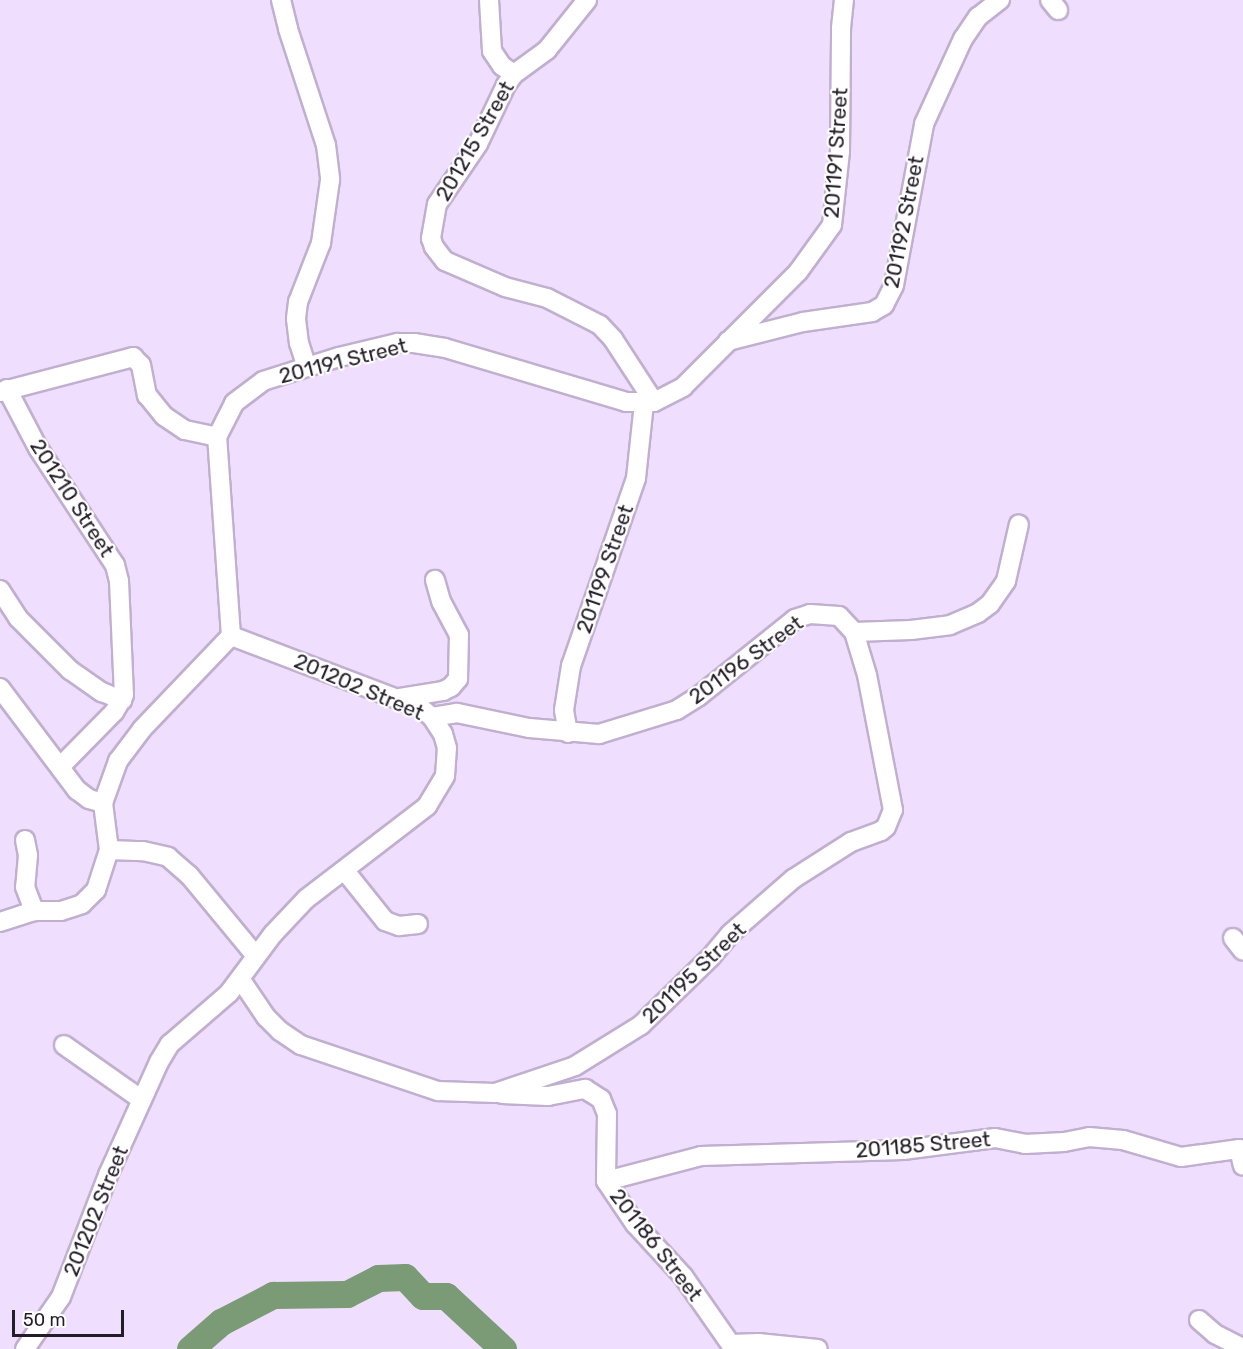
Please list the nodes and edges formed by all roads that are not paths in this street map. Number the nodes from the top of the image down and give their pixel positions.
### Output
1 (281, 0) edge
2 (489, 0) edge
3 (587, 0) edge
4 (844, 0) edge
5 (1000, 0) edge
6 (514, 74) junction
7 (728, 341) junction
8 (307, 367) junction
9 (3, 390) edge
10 (649, 403) junction
11 (217, 437) junction
12 (1019, 524) dead end
13 (435, 579) dead end
14 (0, 590) edge
15 (854, 632) junction
16 (231, 636) junction
17 (0, 688) edge
18 (398, 698) junction
19 (122, 700) junction
20 (432, 717) junction
21 (568, 733) junction
22 (60, 767) junction
23 (103, 803) junction
24 (25, 840) dead end
25 (109, 850) junction
26 (345, 871) junction
27 (33, 911) junction
28 (0, 922) edge
29 (418, 924) dead end
30 (256, 956) junction
31 (241, 980) junction
32 (64, 1045) dead end
33 (495, 1093) junction
34 (142, 1100) junction
35 (1241, 1157) edge
36 (606, 1181) junction
37 (1199, 1320) dead end
38 (732, 1346) edge
39 (1243, 1348) edge
40 (25, 1349) edge
41 (818, 1349) edge

1 - 8 street
2 - 6 street
3 - 6 street, 201215 Street
4 - 7 street, 201191 Street
5 - 7 street, 201192 Street
6 - 10 street, 201215 Street
7 - 10 street, 201191 Street
8 - 10 street, 201191 Street
8 - 11 street, 201191 Street
9 - 11 street
9 - 19 street, 201210 Street
10 - 21 street, 201199 Street
11 - 16 street
12 - 15 street
13 - 18 street
14 - 19 street
15 - 21 street, 201196 Street
15 - 33 street, 201195 Street
16 - 18 street, 201202 Street
16 - 23 street
17 - 22 street
18 - 20 street, 201202 Street
19 - 22 street
20 - 21 street, 201196 Street
20 - 26 street, 201202 Street
22 - 23 street
23 - 25 street
24 - 27 street
25 - 27 street
25 - 30 street
26 - 29 street
26 - 30 street, 201202 Street
27 - 28 street
30 - 31 street, 201202 Street
31 - 33 street, 201195 Street
31 - 34 street, 201202 Street
32 - 34 street
33 - 36 street, 201186 Street
34 - 40 street, 201202 Street
35 - 36 street, 201185 Street
36 - 38 street, 201186 Street
37 - 39 street
38 - 41 street

